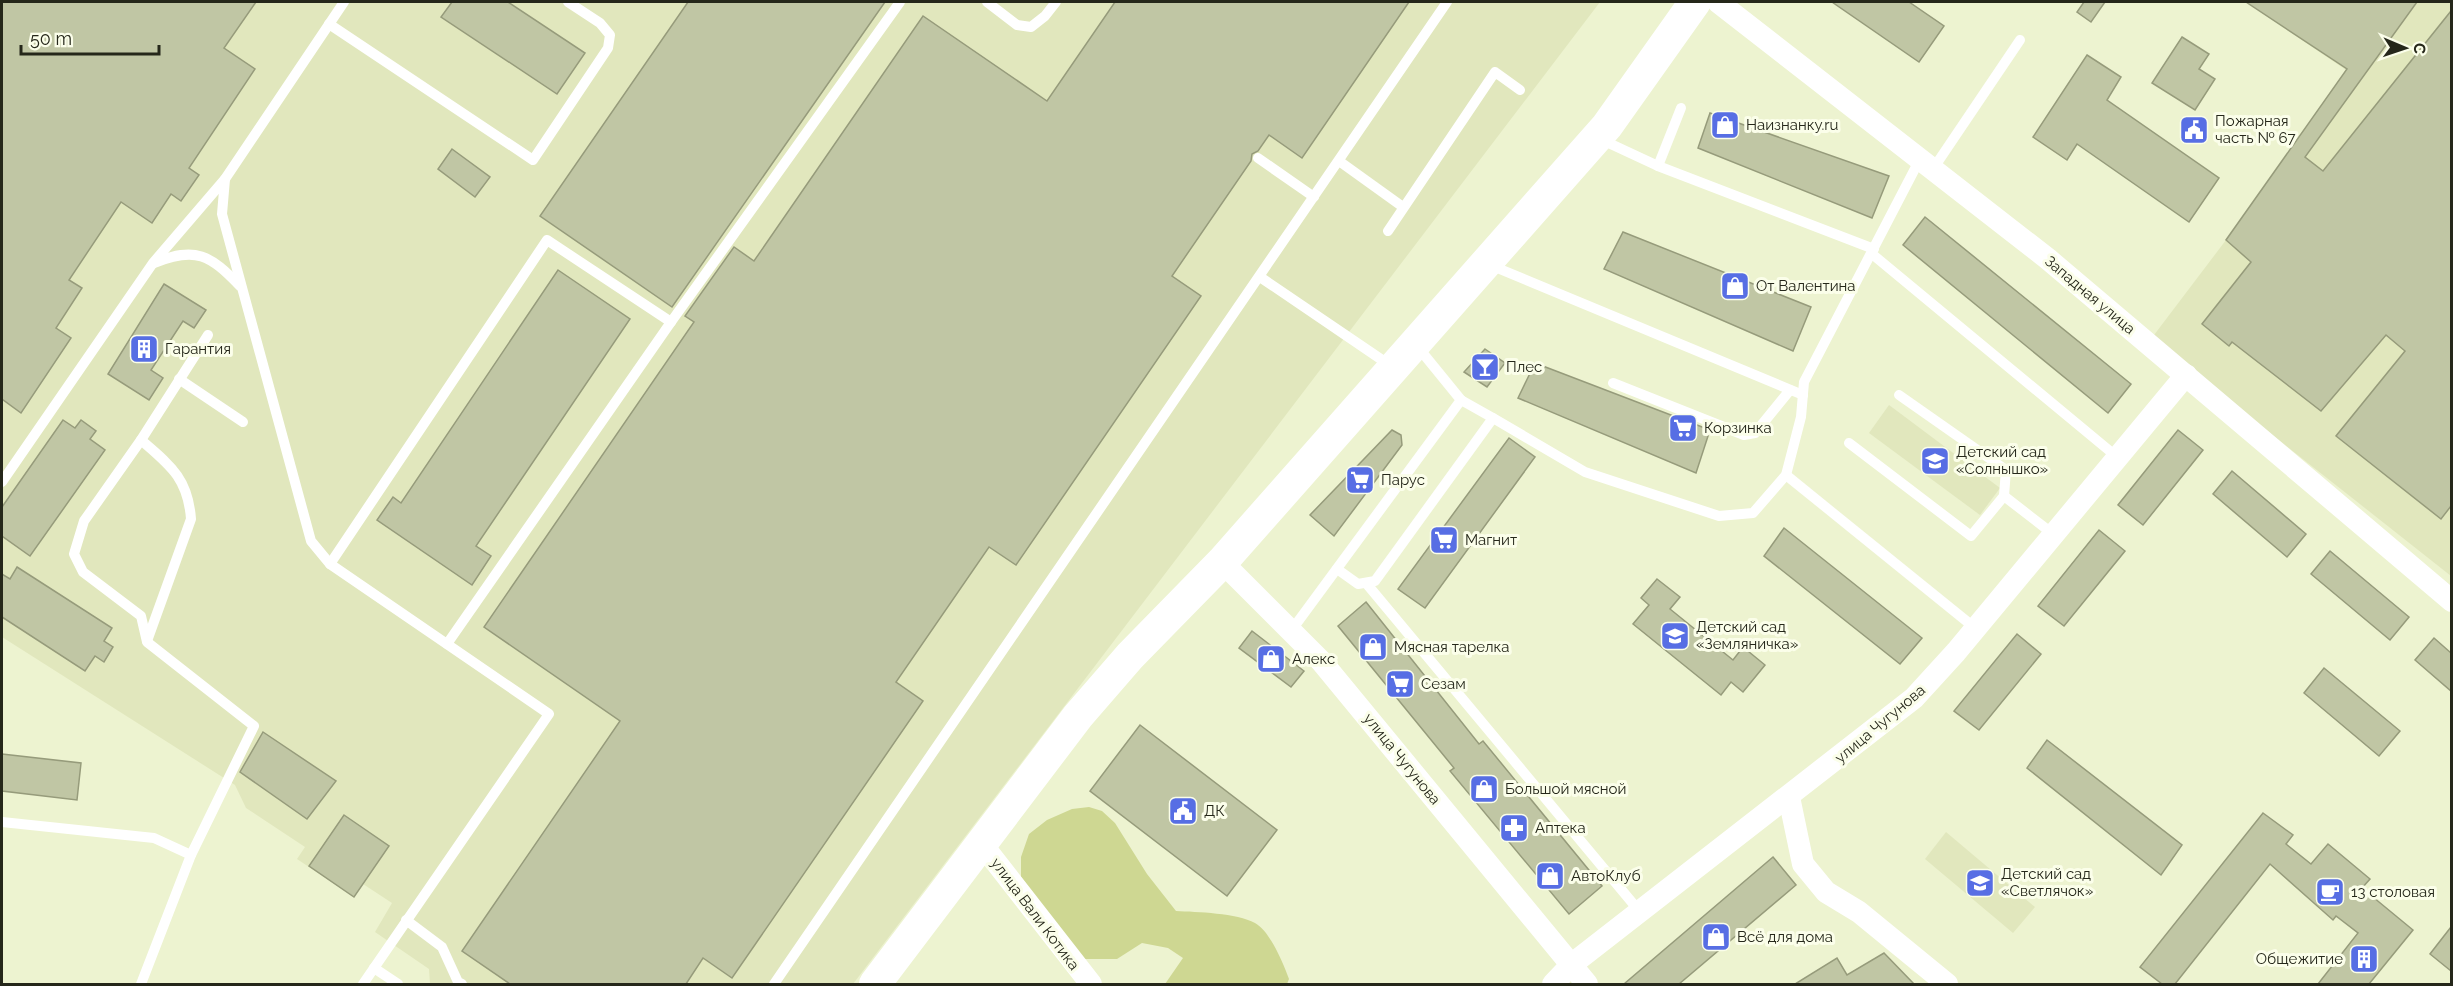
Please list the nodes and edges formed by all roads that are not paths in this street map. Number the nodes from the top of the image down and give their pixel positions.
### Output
1 (344, 2) edge
2 (568, 2) edge
3 (900, 2) edge
4 (987, 2) edge
5 (1056, 2) edge
6 (1447, 2) edge
7 (1695, 2) edge
8 (1718, 2) edge
9 (329, 24) junction
10 (2020, 40) dead end
11 (1520, 90) dead end
12 (1681, 108) dead end
13 (1597, 137) junction
14 (1258, 158) dead end
15 (1339, 161) junction
16 (1927, 164) junction
17 (1658, 166) junction
18 (225, 179) junction
19 (1314, 197) junction
20 (1403, 207) junction
21 (1388, 231) dead end
22 (1873, 252) junction
23 (153, 263) junction
24 (1485, 263) junction
25 (1260, 277) junction
26 (242, 289) junction
27 (671, 322) junction
28 (208, 334) dead end
29 (1414, 343) junction
30 (1392, 367) junction
31 (2186, 375) junction
32 (179, 379) junction
33 (1613, 383) dead end
34 (1790, 390) junction
35 (1803, 395) junction
36 (1899, 395) dead end
37 (1461, 400) junction
38 (1493, 418) junction
39 (243, 422) dead end
40 (141, 440) junction
41 (1849, 443) dead end
42 (2117, 457) junction
43 (1786, 475) junction
44 (2, 482) edge
45 (2004, 496) junction
46 (2053, 534) junction
47 (1222, 562) junction
48 (330, 564) junction
49 (1337, 569) junction
50 (1366, 583) junction
51 (2451, 601) edge
52 (1975, 628) junction
53 (1291, 631) junction
54 (147, 642) junction
55 (447, 644) junction
56 (1789, 798) junction
57 (2, 822) edge
58 (981, 843) junction
59 (190, 855) junction
60 (1640, 912) junction
61 (406, 920) junction
62 (1571, 965) junction
63 (374, 968) junction
64 (141, 984) edge
65 (363, 984) edge
66 (398, 984) edge
67 (462, 984) edge
68 (774, 984) edge
69 (876, 984) edge
70 (1091, 984) edge
71 (1553, 984) edge
72 (1587, 984) edge
73 (1947, 984) edge

1 - 9 lane
2 - 9 lane
3 - 27 lane
4 - 5 lane
6 - 15 lane
7 - 13 main road
8 - 16 street, Западная улица
9 - 18 lane
10 - 16 lane
11 - 20 lane
12 - 17 lane
13 - 17 lane
13 - 24 main road
14 - 19 lane
15 - 19 lane
15 - 20 lane
16 - 22 lane
16 - 31 street, Западная улица
17 - 22 lane
18 - 23 lane
18 - 26 lane
19 - 25 lane
20 - 21 lane
22 - 35 lane
22 - 42 lane
23 - 26 lane
23 - 44 lane
24 - 29 main road
24 - 34 lane
25 - 30 lane
25 - 68 lane
26 - 48 lane
27 - 48 lane
27 - 55 lane
28 - 32 lane
29 - 30 main road
29 - 37 lane
30 - 47 main road
31 - 42 street, улица Чугунова
31 - 51 street, Западная улица
32 - 39 lane
32 - 40 lane
33 - 34 lane
34 - 35 lane
35 - 43 lane
36 - 45 lane
37 - 38 lane
37 - 49 lane
38 - 43 lane
38 - 50 lane
40 - 54 lane
40 - 54 lane
41 - 45 lane
42 - 46 street, улица Чугунова
43 - 52 lane
45 - 46 lane
46 - 52 street, улица Чугунова
47 - 53 street, улица Чугунова
47 - 58 main road
48 - 55 lane
49 - 50 lane
49 - 53 lane
50 - 60 lane
52 - 56 street, улица Чугунова
53 - 62 street, улица Чугунова
54 - 59 lane
55 - 61 lane
56 - 60 street, улица Чугунова
56 - 73 street
57 - 59 lane
58 - 69 main road
58 - 70 street, улица Вали Котика
59 - 64 lane
60 - 62 street, улица Чугунова
61 - 63 lane
61 - 67 lane
62 - 71 street, улица Чугунова
62 - 72 street, улица Чугунова
63 - 65 lane
63 - 66 lane

